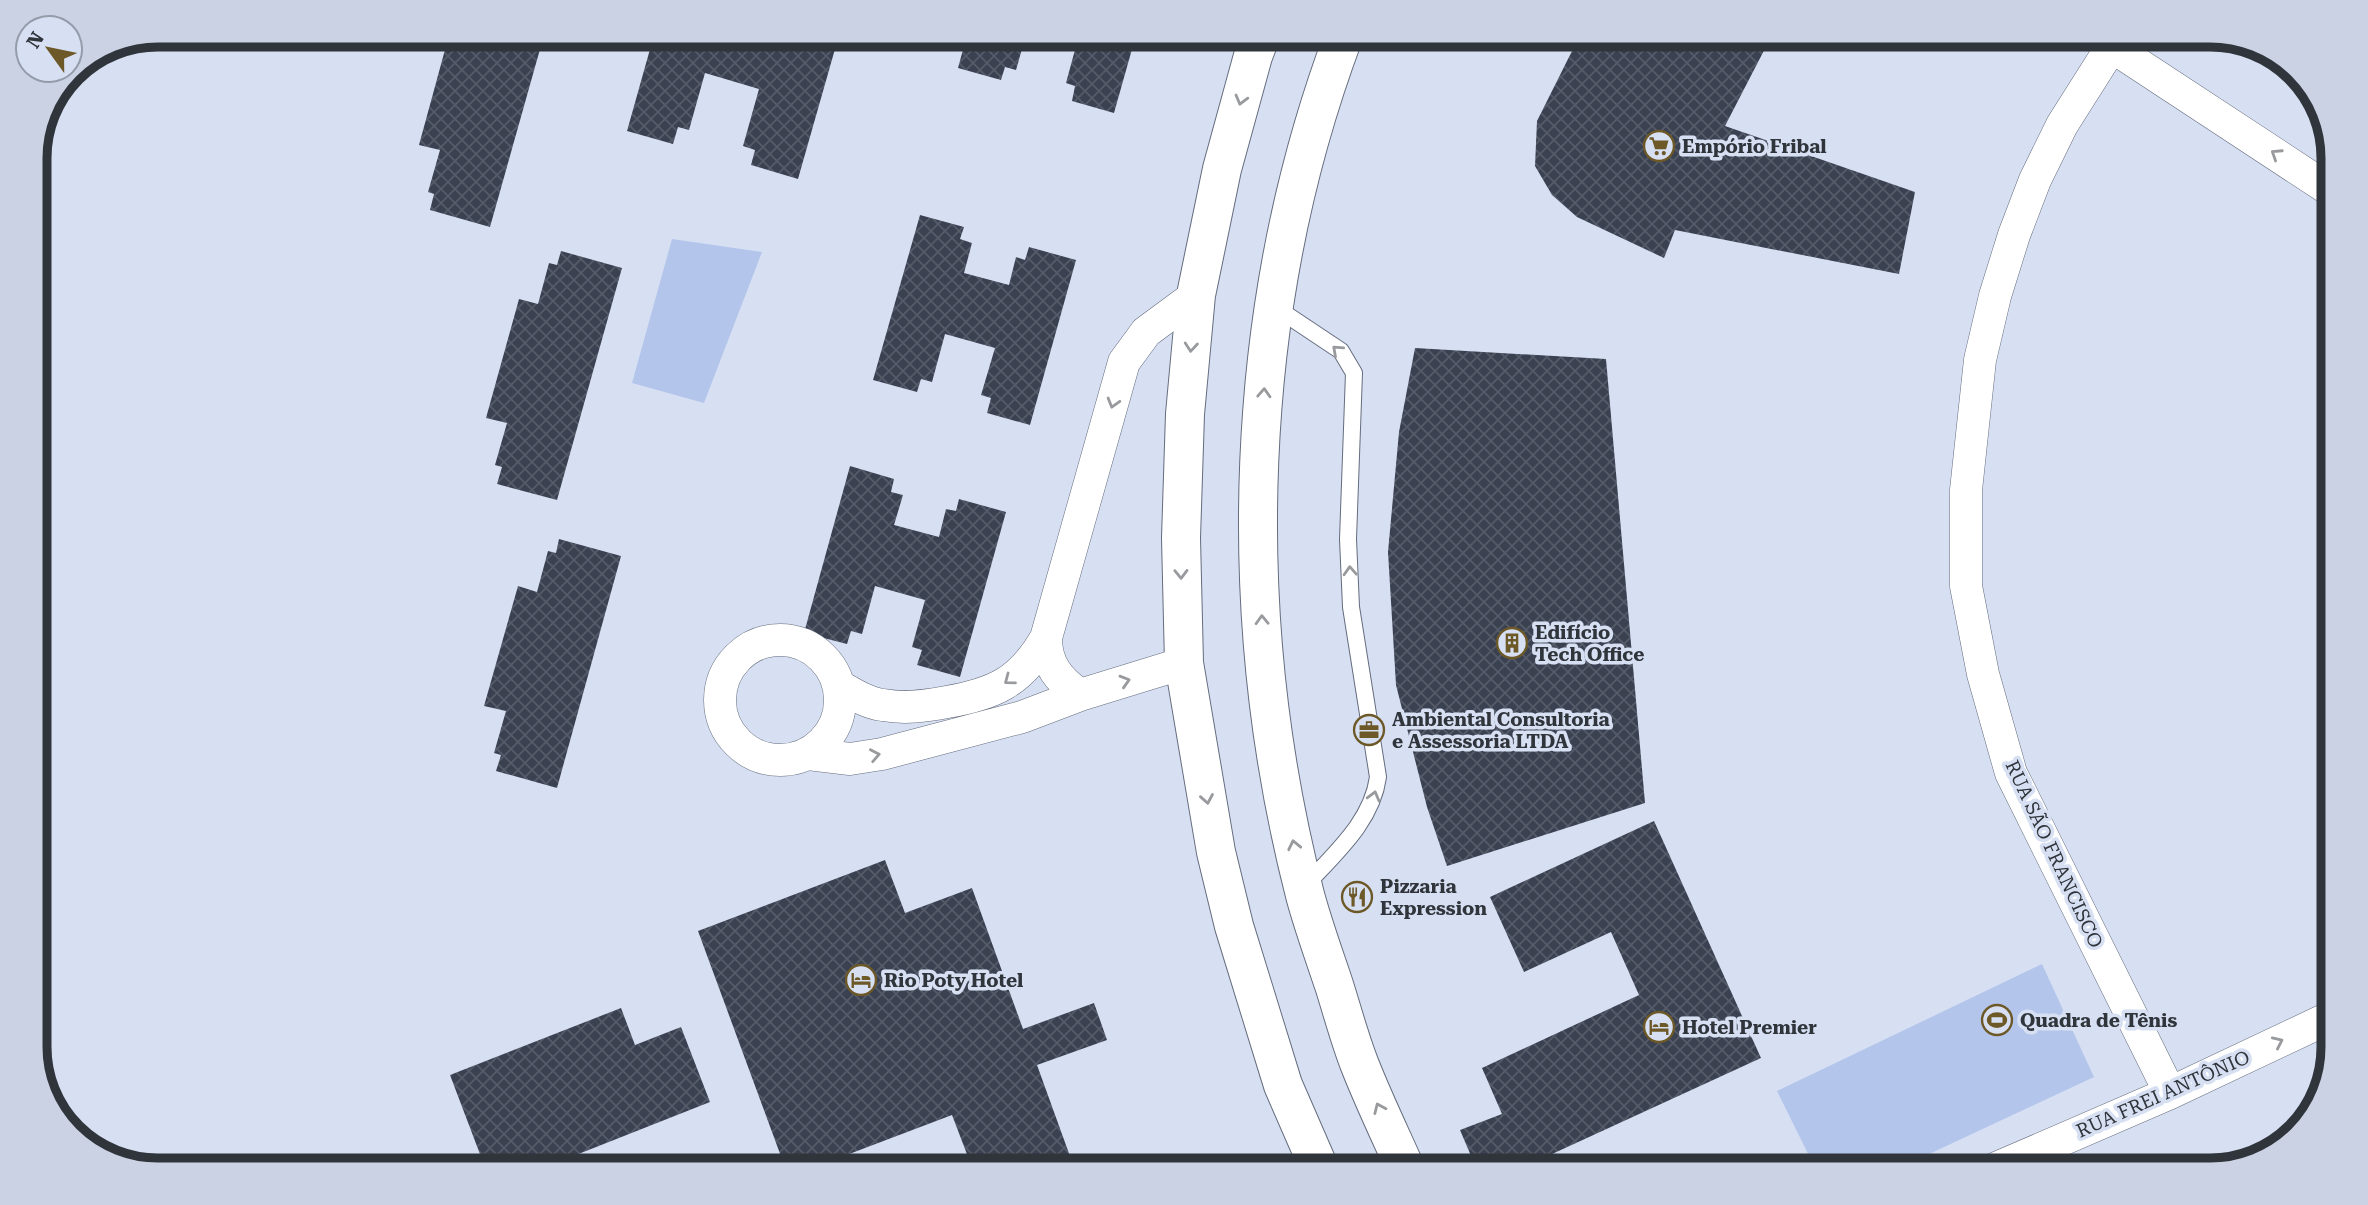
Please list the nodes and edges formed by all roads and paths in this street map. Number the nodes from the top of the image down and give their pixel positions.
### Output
1 (1256, 47) edge
2 (1340, 47) edge
3 (2100, 47) edge
4 (2112, 47) edge
5 (2321, 184) edge
6 (1196, 295) junction
7 (1275, 307) junction
8 (1046, 638) junction
9 (1184, 663) junction
10 (839, 686) junction
11 (1080, 695) junction
12 (808, 754) junction
13 (1304, 888) junction
14 (2321, 1022) edge
15 (2170, 1093) junction
16 (1315, 1158) edge
17 (1401, 1158) edge
18 (2020, 1158) edge

1 -> 6 main road
2 - 7 main road
3 - 15 street, RUA SÃO FRANCISCO
5 -> 4 street
6 -> 8 street
6 -> 9 main road
13 -> 7 main road
13 -> 7 lane
8 -> 10 street
8 - 11 street
11 -> 9 street
9 -> 16 main road
10 - 12 street
10 - 12 street
12 -> 11 street
17 -> 13 main road
15 -> 14 street, RUA FREI ANTÔNIO
15 - 18 street, RUA FREI ANTÔNIO

